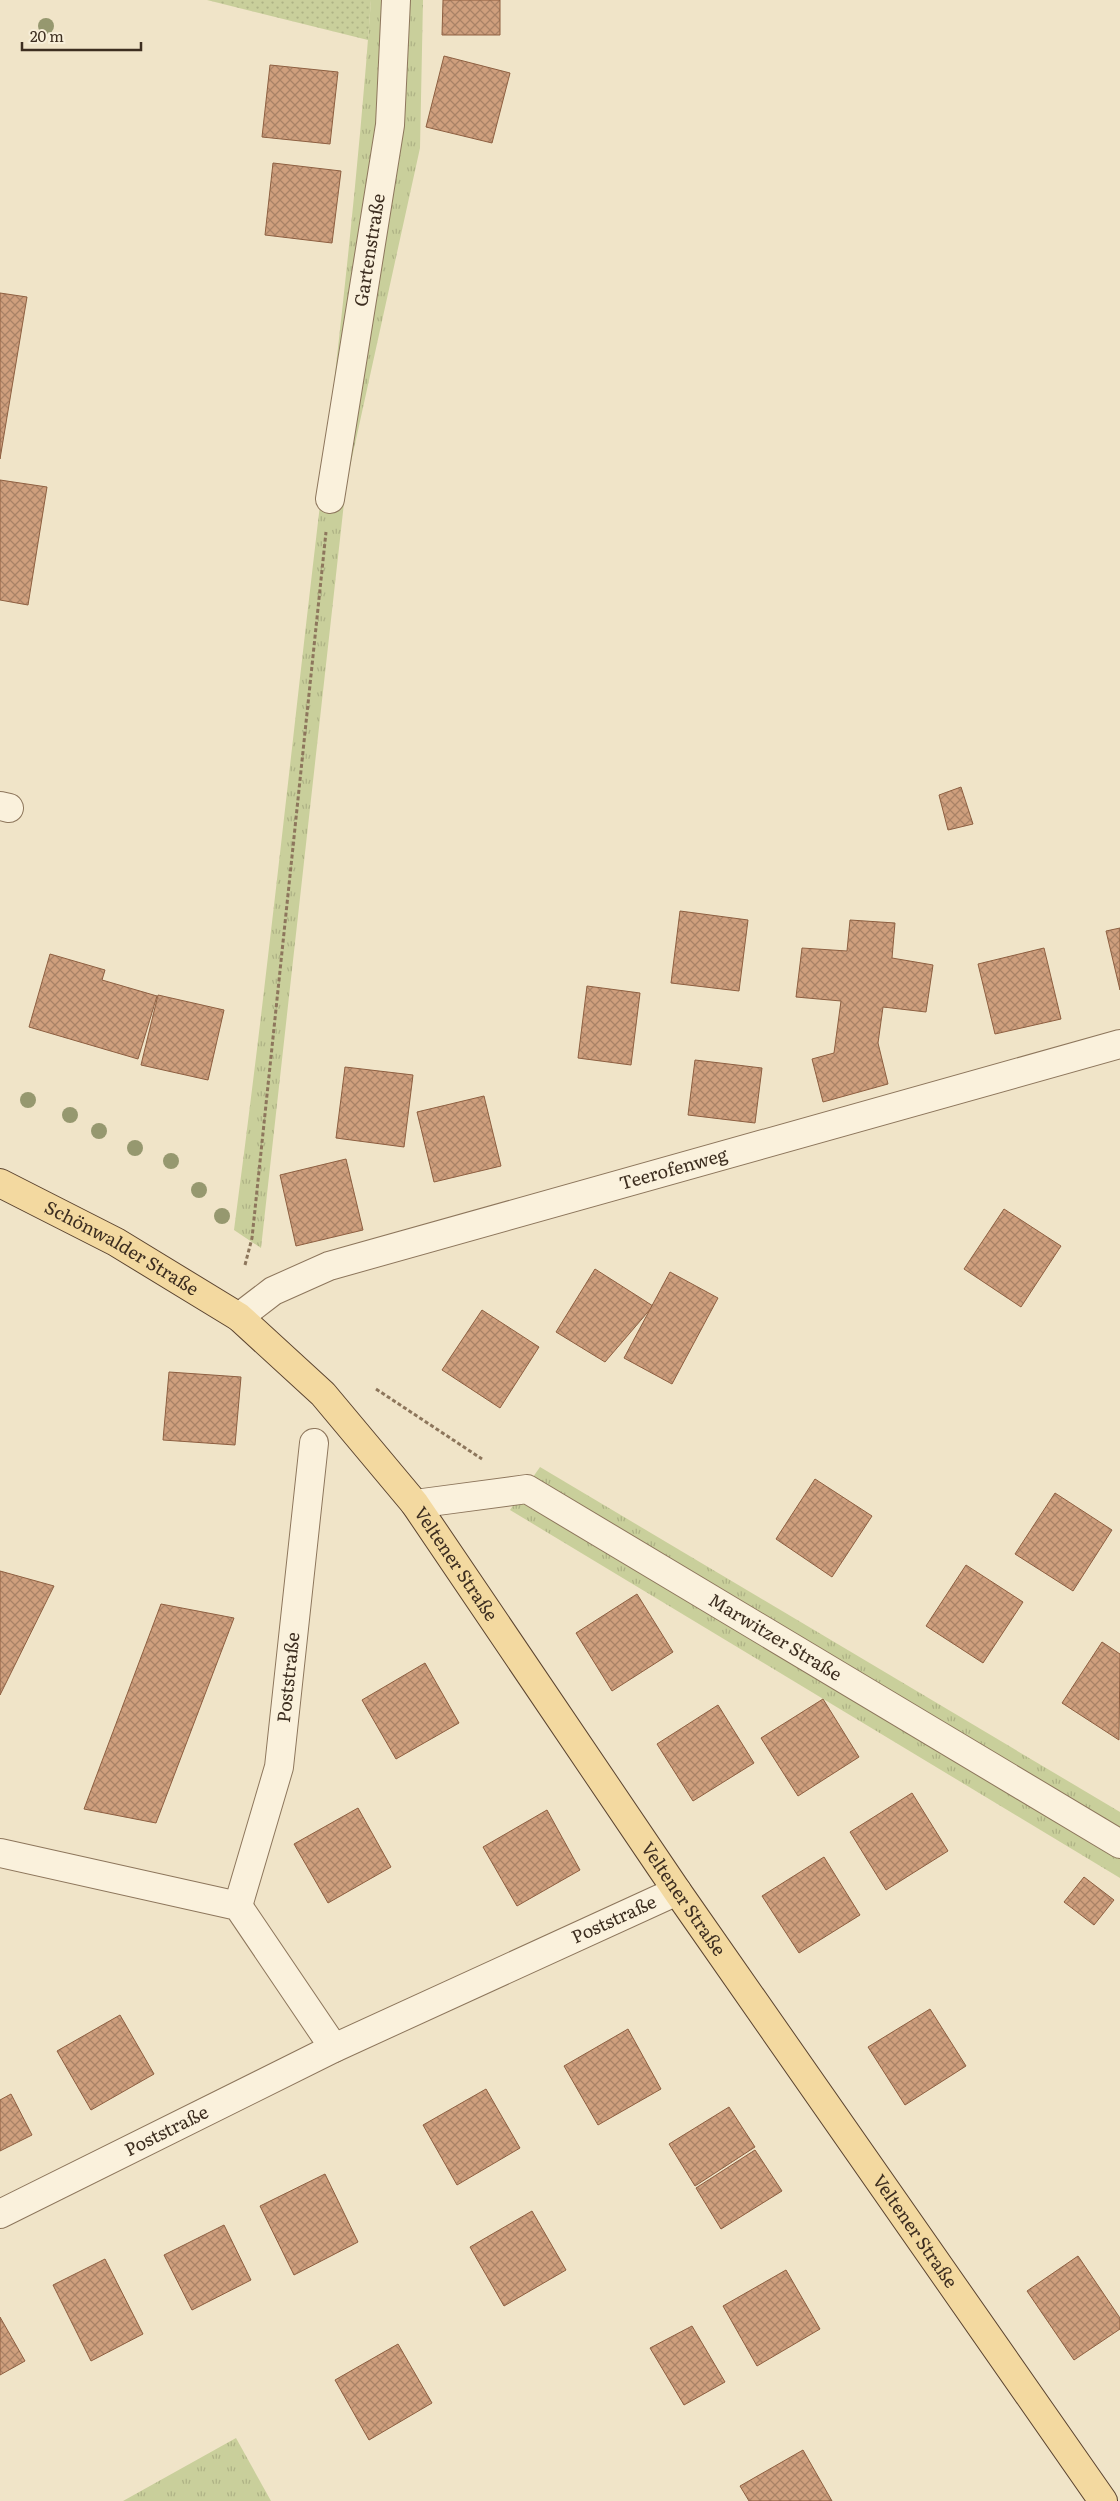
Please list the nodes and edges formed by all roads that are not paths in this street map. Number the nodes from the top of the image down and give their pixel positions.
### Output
1 (396, 0) edge
2 (330, 499) road end
3 (1120, 1044) edge
4 (0, 1183) edge
5 (239, 1317) junction
6 (314, 1443) dead end
7 (415, 1504) junction
8 (1120, 1844) edge
9 (0, 1852) edge
10 (677, 1891) junction
11 (238, 1906) junction
12 (334, 2048) junction
13 (0, 2214) edge
14 (1103, 2501) edge

1 - 2 street, Gartenstraße
3 - 5 street, Teerofenweg
4 - 5 main road, Schönwalder Straße
5 - 7 main road, Veltener Straße
6 - 11 street, Poststraße
7 - 8 street, Marwitzer Straße
7 - 10 main road, Veltener Straße
9 - 11 street
10 - 12 street, Poststraße
10 - 14 main road, Veltener Straße
11 - 12 street
12 - 13 street, Poststraße

